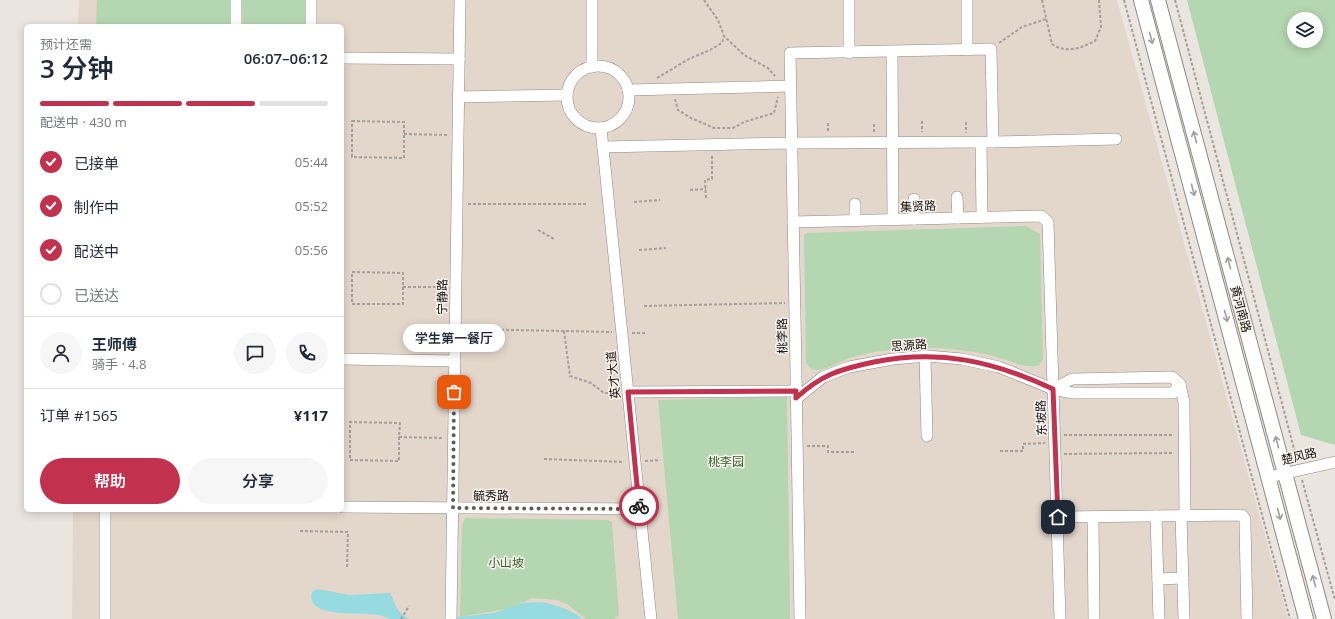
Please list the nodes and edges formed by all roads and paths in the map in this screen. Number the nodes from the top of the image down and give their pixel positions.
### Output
1 (236, 0) edge
2 (311, 0) edge
3 (460, 0) edge
4 (592, 0) edge
5 (849, 0) edge
6 (966, 0) edge
7 (1042, 0) edge
8 (1099, 0) edge
9 (1124, 0) edge
10 (1141, 0) edge
11 (1158, 0) edge
12 (1175, 0) edge
13 (1046, 19) junction
14 (236, 24) edge
15 (311, 24) edge
16 (724, 36) dead end
17 (991, 49) junction
18 (966, 50) junction
19 (892, 52) junction
20 (849, 53) junction
21 (344, 58) edge
22 (459, 59) junction
23 (592, 67) junction
24 (790, 86) junction
25 (646, 89) junction
26 (628, 90) junction
27 (567, 95) junction
28 (458, 97) junction
29 (601, 128) junction
30 (404, 134) junction
31 (454, 135) dead end
32 (1116, 139) dead end
33 (892, 142) junction
34 (981, 142) junction
35 (993, 142) junction
36 (791, 143) junction
37 (712, 144) junction
38 (603, 147) junction
39 (706, 189) junction
40 (690, 190) dead end
41 (957, 197) dead end
42 (706, 198) dead end
43 (914, 199) dead end
44 (660, 200) dead end
45 (634, 202) dead end
46 (457, 204) junction
47 (586, 204) dead end
48 (854, 204) dead end
49 (982, 217) junction
50 (958, 218) junction
51 (1044, 218) joint
52 (893, 219) junction
53 (914, 219) junction
54 (855, 220) junction
55 (793, 222) junction
56 (538, 230) dead end
57 (554, 239) dead end
58 (666, 248) dead end
59 (639, 250) dead end
60 (403, 287) junction
61 (456, 288) junction
62 (794, 302) junction
63 (644, 306) dead end
64 (455, 328) junction
65 (564, 331) junction
66 (622, 332) junction
67 (647, 333) dead end
68 (925, 356) junction
69 (344, 359) edge
70 (455, 361) junction
71 (1180, 384) junction
72 (1053, 389) junction
73 (628, 392) junction
74 (796, 395) junction
75 (1184, 435) junction
76 (399, 436) junction
77 (927, 436) dead end
78 (453, 439) junction
79 (1055, 444) junction
80 (797, 446) junction
81 (1000, 451) dead end
82 (856, 452) dead end
83 (1184, 453) junction
84 (544, 459) dead end
85 (660, 460) dead end
86 (635, 462) junction
87 (1335, 462) edge
88 (1299, 469) junction
89 (1284, 473) junction
90 (1269, 477) junction
91 (344, 507) edge
92 (453, 508) junction
93 (640, 509) junction
94 (105, 512) edge
95 (1156, 516) junction
96 (1183, 516) junction
97 (1058, 517) junction
98 (1093, 517) junction
99 (300, 531) dead end
100 (347, 567) dead end
101 (1183, 578) junction
102 (1158, 579) junction
103 (1335, 600) edge
104 (409, 606) dead end
105 (104, 619) edge
106 (401, 619) edge
107 (451, 619) edge
108 (651, 619) edge
109 (800, 619) edge
110 (1060, 619) edge
111 (1094, 619) edge
112 (1159, 619) edge
113 (1184, 619) edge
114 (1247, 619) edge
115 (1290, 619) edge
116 (1306, 619) edge
117 (1324, 619) edge

1 - 14 street
2 - 15 street
3 - 22 street, 宁静路
4 - 23 street
5 - 20 street
6 - 18 street
7 - 13 path
8 - 13 path
9 - 115 path
10 -> 90 main road, 黄河南路
89 -> 11 main road, 黄河南路
12 - 88 path
13 - 17 path
16 - 25 path
17 - 18 street
17 - 35 street
18 - 19 street
19 - 20 street
19 - 33 street
20 - 24 street, 桃李路
21 - 22 street
22 - 28 street, 宁静路
23 - 26 street
23 - 27 street
24 - 25 street
24 - 36 street, 桃李路
25 - 26 street
26 - 29 street
27 - 28 street
27 - 29 street
28 - 46 street, 宁静路
29 - 38 street, 英才大道
30 - 30 path
30 - 31 path
32 - 35 street
33 - 34 street
33 - 36 street
33 - 52 street
34 - 35 street
34 - 49 street
36 - 37 street
36 - 55 street, 桃李路
37 - 38 street
37 - 39 path
38 - 66 street, 英才大道
39 - 40 path
39 - 42 path
41 - 50 street
43 - 53 street
44 - 45 path
46 - 47 path
46 - 61 street, 宁静路
48 - 54 street
49 - 50 street, 集贤路
49 - 51 street, 集贤路
50 - 53 street, 集贤路
51 - 72 street, 东坡路
52 - 53 street, 集贤路
52 - 54 street, 集贤路
54 - 55 street, 集贤路
55 - 62 street, 桃李路
56 - 57 path
58 - 59 path
60 - 60 path
60 - 61 path
61 - 64 street, 宁静路
62 - 63 path
62 - 74 street, 桃李路
64 - 65 path
64 - 70 street, 宁静路
65 - 66 path
65 - 73 path
66 - 67 path
66 - 73 street, 英才大道
68 - 72 street, 思源路
68 - 74 street, 思源路
68 - 77 street
69 - 70 street
70 - 78 street, 宁静路
71 - 72 street, 思源路
71 - 72 street
71 - 75 street
72 - 79 street, 东坡路
73 - 74 street
73 - 86 street, 英才大道
74 - 80 street, 桃李路
75 - 79 path
75 - 83 street
76 - 76 path
76 - 78 path
78 - 92 street, 宁静路
79 - 81 path
79 - 83 path
79 - 97 street, 东坡路
80 - 82 path
80 - 109 street, 桃李路
83 - 96 street
84 - 86 path
85 - 86 path
86 - 93 street, 英才大道
87 - 88 street, 楚风路
88 - 89 street, 楚风路
88 - 103 path
89 - 90 street, 楚风路
117 -> 89 main road, 黄河南路
90 -> 116 main road, 黄河南路
91 - 92 street, 毓秀路
92 - 93 street, 毓秀路
92 - 107 street, 宁静路
93 - 108 street, 英才大道
94 - 105 street
95 - 96 street
95 - 98 street
95 - 102 street
96 - 101 street
96 - 114 street
97 - 98 street
97 - 110 street, 东坡路
98 - 111 street
99 - 100 path
101 - 102 street
101 - 113 street
102 - 112 street
104 - 106 path

